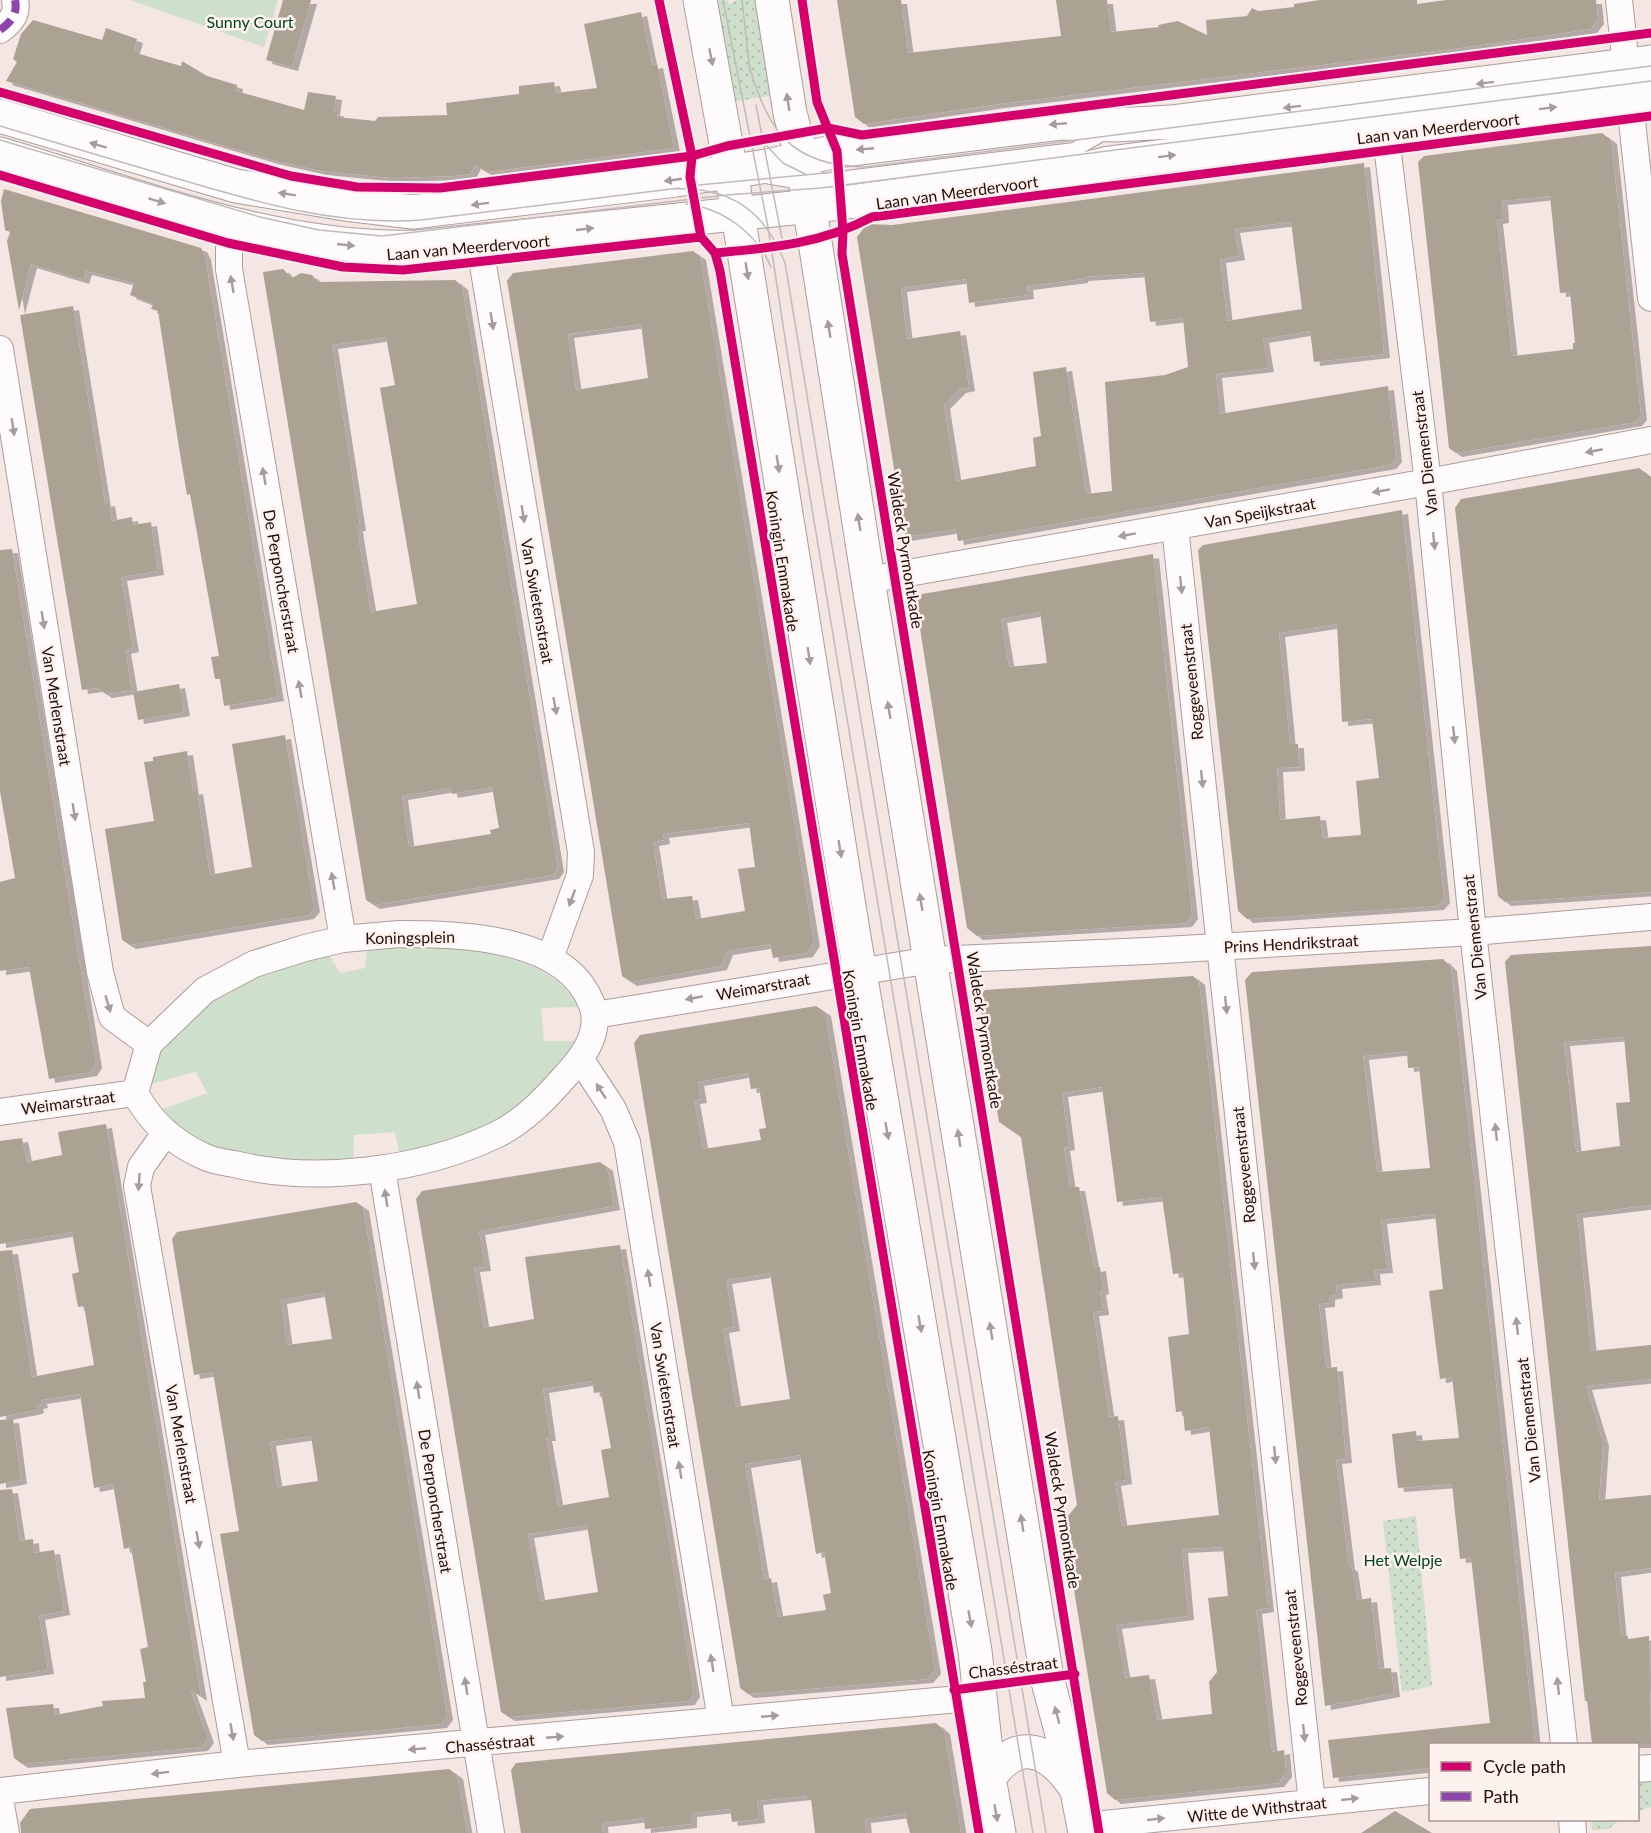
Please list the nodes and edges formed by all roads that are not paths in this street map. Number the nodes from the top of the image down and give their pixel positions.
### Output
1 (15, 0) edge
2 (700, 0) edge
3 (772, 0) edge
4 (1619, 0) edge
5 (0, 30) edge
6 (1640, 80) edge
7 (0, 116) edge
8 (1116, 125) junction
9 (1385, 129) junction
10 (1074, 150) junction
11 (0, 154) edge
12 (1109, 163) junction
13 (731, 171) junction
14 (806, 182) junction
15 (738, 213) junction
16 (229, 222) junction
17 (479, 241) junction
18 (1651, 298) edge
19 (0, 349) edge
20 (1651, 440) edge
21 (1428, 482) junction
22 (1175, 527) junction
23 (868, 580) junction
24 (1651, 917) edge
25 (1473, 932) junction
26 (342, 939) junction
27 (1220, 947) junction
28 (550, 957) junction
29 (931, 960) junction
30 (860, 970) junction
31 (595, 1015) junction
32 (149, 1044) junction
33 (581, 1060) junction
34 (135, 1093) junction
35 (0, 1112) edge
36 (166, 1132) junction
37 (382, 1169) junction
38 (981, 1697) junction
39 (721, 1720) junction
40 (1564, 1743) edge
41 (475, 1744) junction
42 (237, 1764) junction
43 (989, 1778) junction
44 (0, 1791) edge
45 (1077, 1791) junction
46 (1429, 1791) edge
47 (0, 1799) edge
48 (1312, 1803) junction
49 (1085, 1829) edge
50 (6, 1833) edge
51 (491, 1833) edge
52 (999, 1833) edge

1 - 5 street
2 -> 13 main road, Koningin Emmakade
14 -> 3 main road
4 - 6 street
6 -> 8 main road, Laan van Meerdervoort
9 -> 6 main road, Laan van Meerdervoort
6 - 18 street
13 -> 7 main road, Laan van Meerdervoort
8 - 10 lane, Laan van Meerdervoort
8 -> 14 main road, Laan van Meerdervoort
12 -> 9 main road, Laan van Meerdervoort
9 - 21 street, Van Diemenstraat
10 - 12 lane, Laan van Meerdervoort
10 - 14 lane, Laan van Meerdervoort
11 -> 16 main road, Laan van Meerdervoort
12 - 14 main road, Laan van Meerdervoort
13 - 14 main road, Laan van Meerdervoort
13 - 15 main road, Koningin Emmakade
14 - 15 main road, Laan van Meerdervoort
23 -> 14 main road
17 -> 15 main road, Laan van Meerdervoort
15 -> 30 main road, Koningin Emmakade
16 -> 17 main road, Laan van Meerdervoort
26 -> 16 street, De Perponcherstraat
17 -> 28 street, Van Swietenstraat
19 -> 32 street, Van Merlenstraat
20 -> 21 street, Van Speijkstraat
21 -> 22 street, Van Speijkstraat
21 -> 25 street, Van Diemenstraat
22 -> 23 street, Van Speijkstraat
22 -> 27 street, Roggeveenstraat
29 -> 23 main road
24 - 25 street, Prins Hendrikstraat
25 - 27 street, Prins Hendrikstraat
40 -> 25 street, Van Diemenstraat
26 - 28 street, Koningsplein
26 - 32 street, Koningsplein
27 - 29 street, Prins Hendrikstraat
27 -> 48 street, Roggeveenstraat
28 - 31 street, Koningsplein
29 - 30 street, Weimarstraat
45 -> 29 main road
30 -> 31 street, Weimarstraat
30 -> 38 main road, Koningin Emmakade
31 - 33 street
32 - 34 street
33 - 37 street
39 -> 33 street, Van Swietenstraat
34 - 35 street, Weimarstraat
34 - 36 street
36 - 37 street
36 -> 42 street, Van Merlenstraat
41 -> 37 street, De Perponcherstraat
39 -> 38 street, Chasséstraat
38 - 43 main road, Koningin Emmakade
41 -> 39 street, Chasséstraat
41 -> 42 street, Chasséstraat
41 - 51 street, De Perponcherstraat
42 -> 44 street, Chasséstraat
43 - 45 main road
43 -> 52 main road, Koningin Emmakade
45 - 49 main road
48 -> 46 street, Witte de Withstraat
47 - 50 street
49 -> 48 street, Witte de Withstraat

